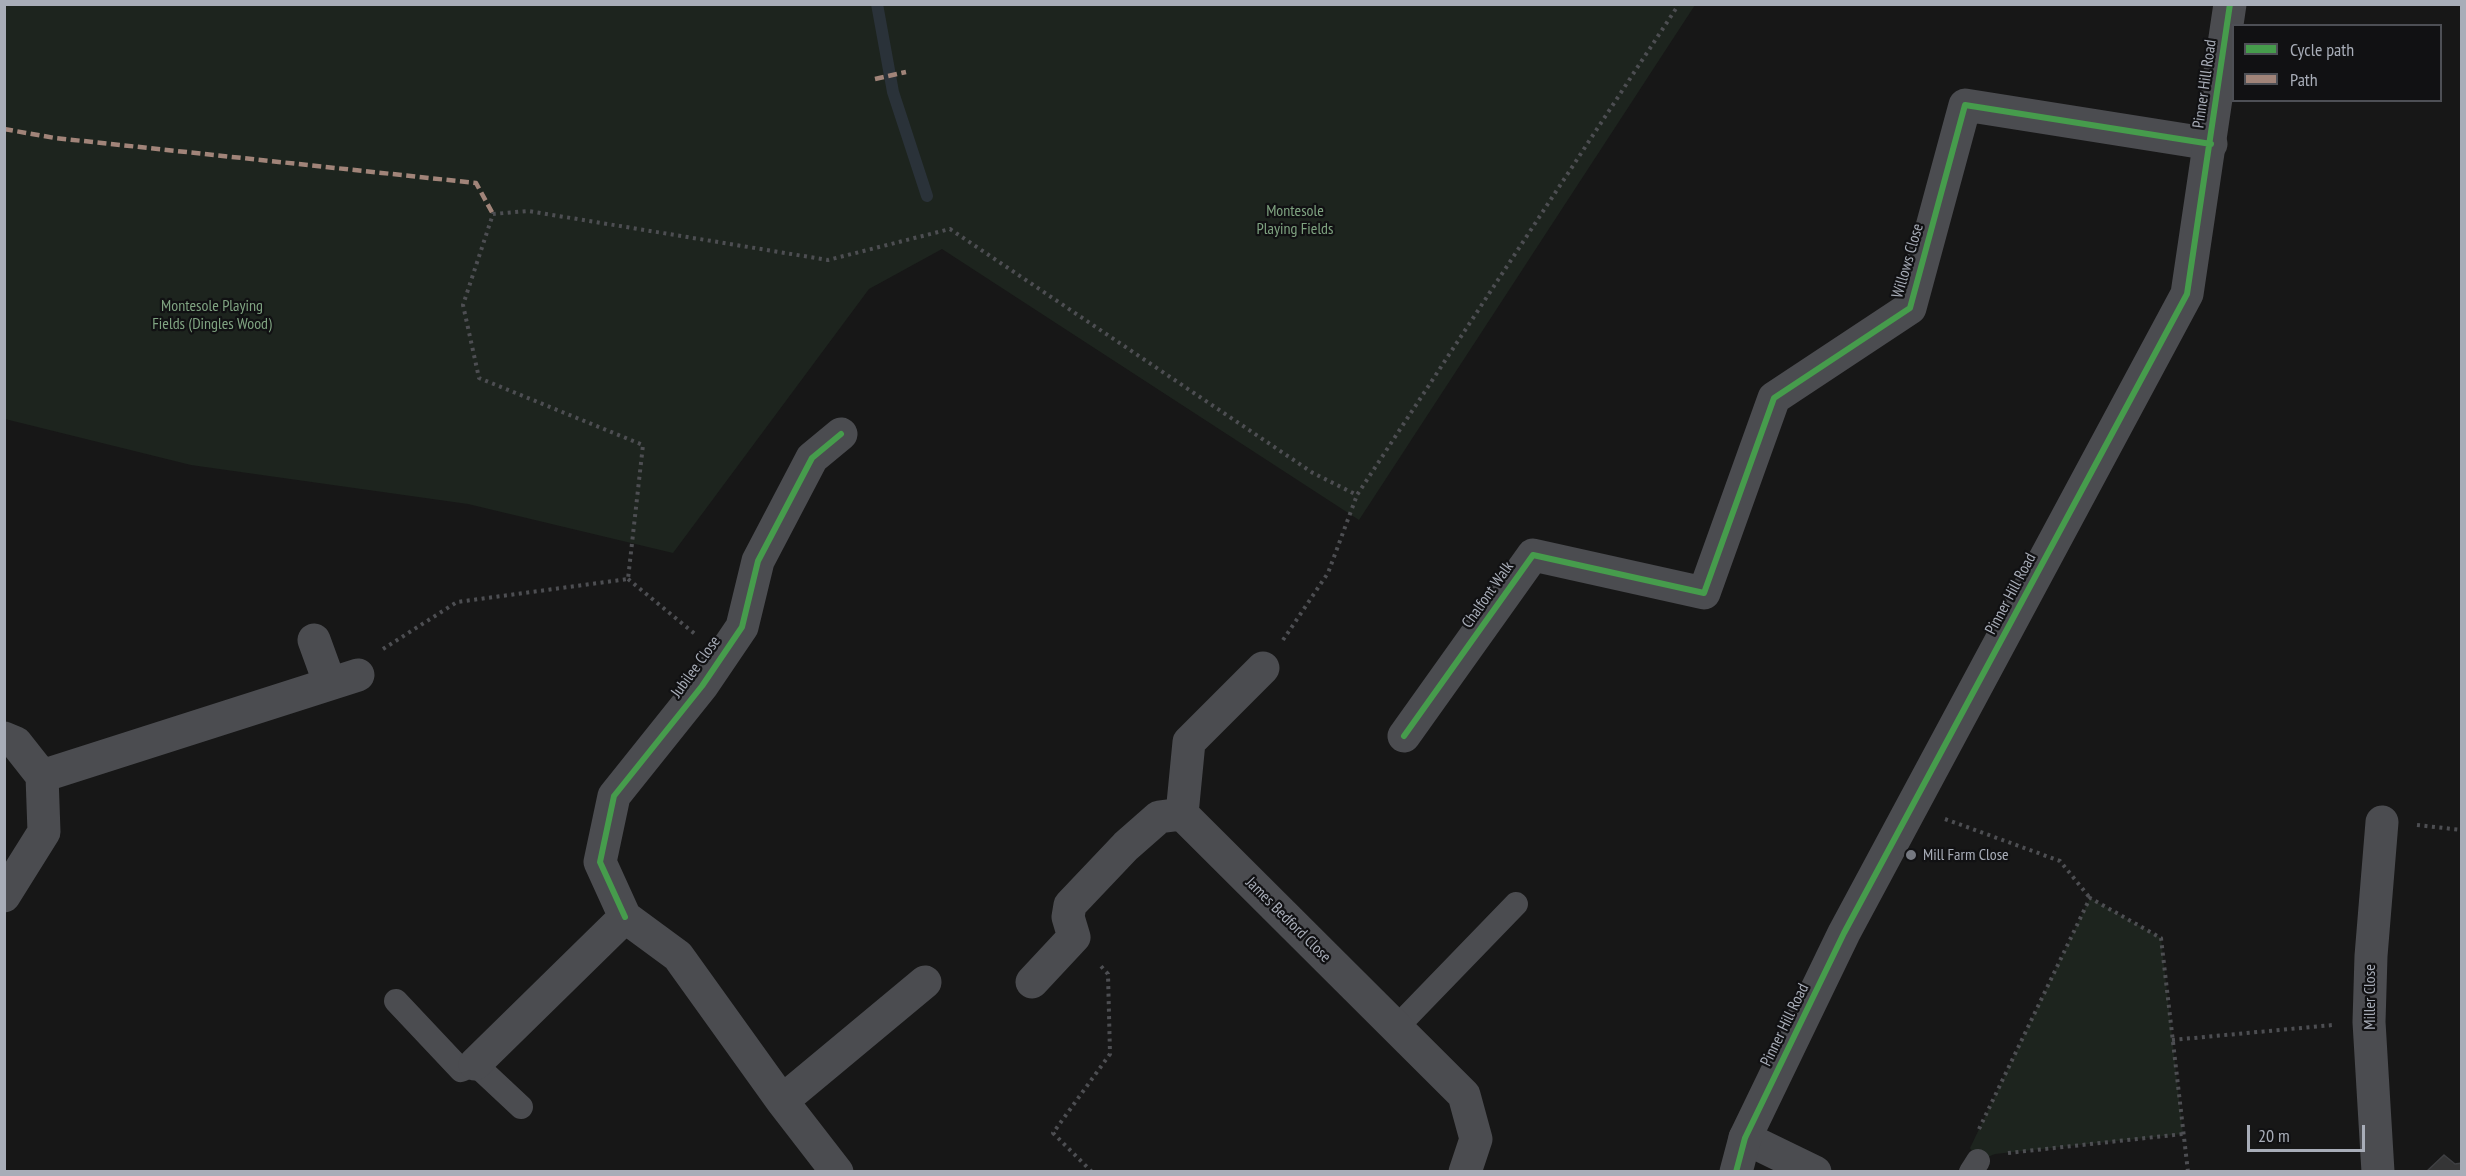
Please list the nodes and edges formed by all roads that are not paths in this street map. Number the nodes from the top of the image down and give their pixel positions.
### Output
1 (2230, 4) edge
2 (2211, 144) junction
3 (841, 434) dead end
4 (1704, 593) joint
5 (314, 640) dead end
6 (1263, 668) road end
7 (1404, 736) dead end
8 (4, 738) edge
9 (42, 777) junction
10 (1182, 814) junction
11 (2382, 822) dead end
12 (4, 896) edge
13 (1516, 904) dead end
14 (625, 917) junction
15 (925, 982) dead end
16 (1032, 982) dead end
17 (396, 1001) dead end
18 (1396, 1028) junction
19 (475, 1064) junction
20 (782, 1101) junction
21 (521, 1107) dead end
22 (1745, 1138) junction
23 (837, 1172) edge
24 (1465, 1172) edge
25 (1736, 1172) edge
26 (1815, 1172) edge
27 (2378, 1172) edge

1 - 2 street, Pinner Hill Road
2 - 4 street, Willows Close
2 - 22 street, Pinner Hill Road
3 - 14 street, Jubilee Close
4 - 7 street, Chalfont Walk
5 - 9 street
6 - 10 street
8 - 9 street
9 - 12 street
10 - 16 street
10 - 18 street, James Bedford Close
11 - 27 street, Miller Close
13 - 18 lane
14 - 19 street
14 - 20 street, Jubilee Close
15 - 20 street
17 - 19 lane
18 - 24 street, James Bedford Close
19 - 21 lane
20 - 23 street, Jubilee Close
22 - 25 street, Pinner Hill Road
22 - 26 street

